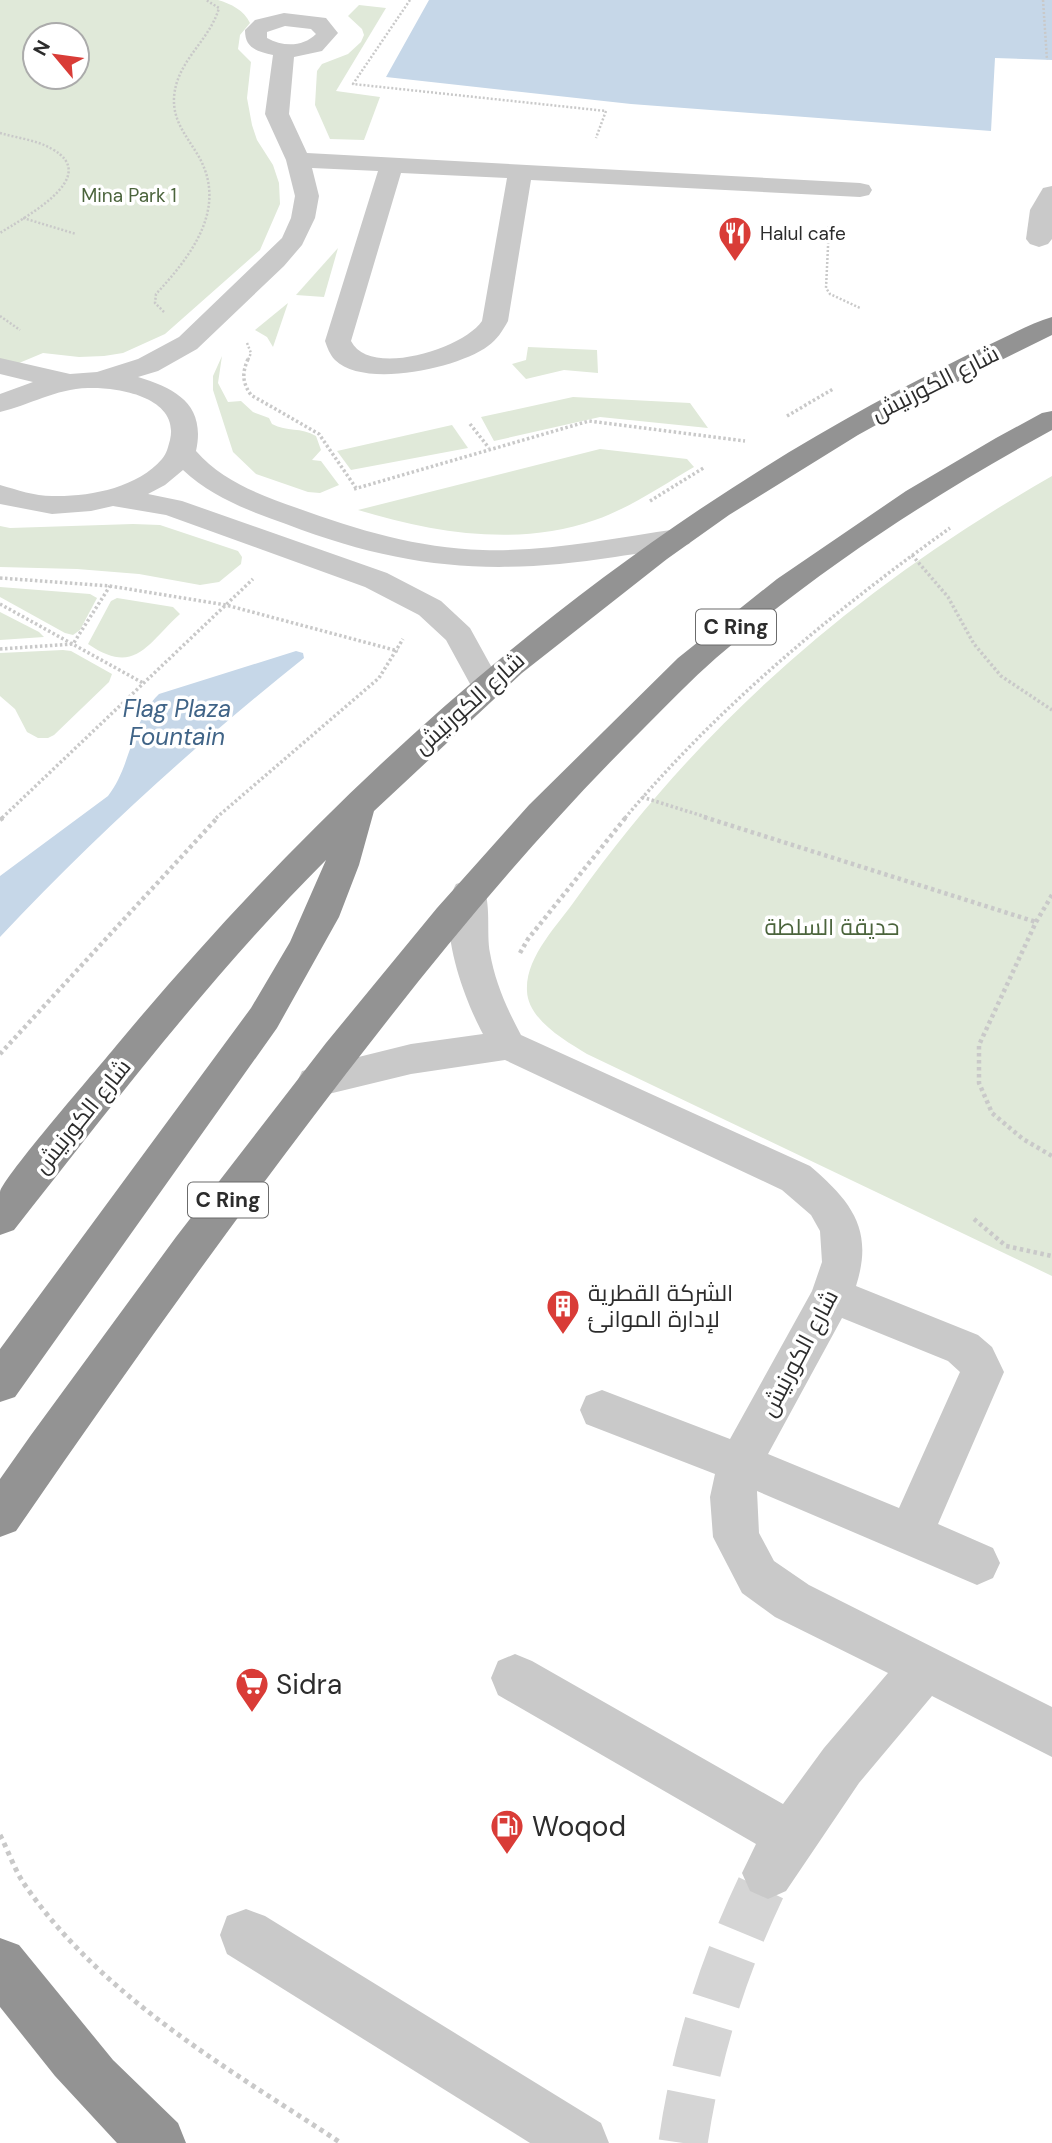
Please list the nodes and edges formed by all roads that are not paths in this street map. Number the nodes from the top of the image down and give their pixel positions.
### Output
1 (318, 0) edge
2 (252, 3) dead end
3 (290, 19) junction
4 (284, 51) junction
5 (299, 160) junction
6 (392, 164) junction
7 (520, 171) junction
8 (860, 190) dead end
9 (1052, 192) edge
10 (1039, 239) dead end
11 (1052, 325) edge
12 (188, 342) junction
13 (0, 366) edge
14 (97, 380) junction
15 (68, 381) junction
16 (0, 404) edge
17 (180, 412) junction
18 (1052, 419) edge
19 (182, 452) junction
20 (0, 494) edge
21 (114, 497) junction
22 (678, 538) junction
23 (486, 686) junction
24 (358, 808) junction
25 (469, 894) junction
26 (508, 1045) junction
27 (316, 1082) junction
28 (0, 1218) edge
29 (832, 1295) junction
30 (0, 1383) edge
31 (602, 1410) dead end
32 (740, 1463) junction
33 (0, 1516) edge
34 (910, 1535) junction
35 (977, 1563) dead end
36 (926, 1667) junction
37 (515, 1678) dead end
38 (1052, 1733) edge
39 (246, 1935) dead end
40 (0, 1964) edge
41 (158, 2143) edge
42 (581, 2143) edge

1 - 3 street
2 - 3 street
3 - 4 street
3 - 4 street
4 - 5 street
5 - 6 street
5 - 12 street
6 - 7 street
6 - 7 street
7 - 8 street
9 - 10 street
11 - 22 highway, شارع الكورنيش
12 - 14 street
12 - 17 street
13 - 15 street
14 - 15 street
14 - 17 street
15 - 16 street
17 - 19 street
18 - 25 highway, C Ring
19 - 21 street
19 - 22 street
20 - 21 street
21 - 23 street
22 - 23 highway, شارع الكورنيش
23 - 24 highway, شارع الكورنيش
24 - 28 highway, شارع الكورنيش
24 - 30 highway
25 - 26 street
25 - 27 highway, C Ring
26 - 27 street
26 - 29 street, شارع الكورنيش
27 - 33 highway, C Ring
29 - 32 street, شارع الكورنيش
29 - 34 street
31 - 32 street
32 - 34 street
32 - 36 street, شارع الكورنيش
34 - 35 street
36 - 37 street
36 - 38 street, شارع الكورنيش
39 - 42 street
40 - 41 highway

